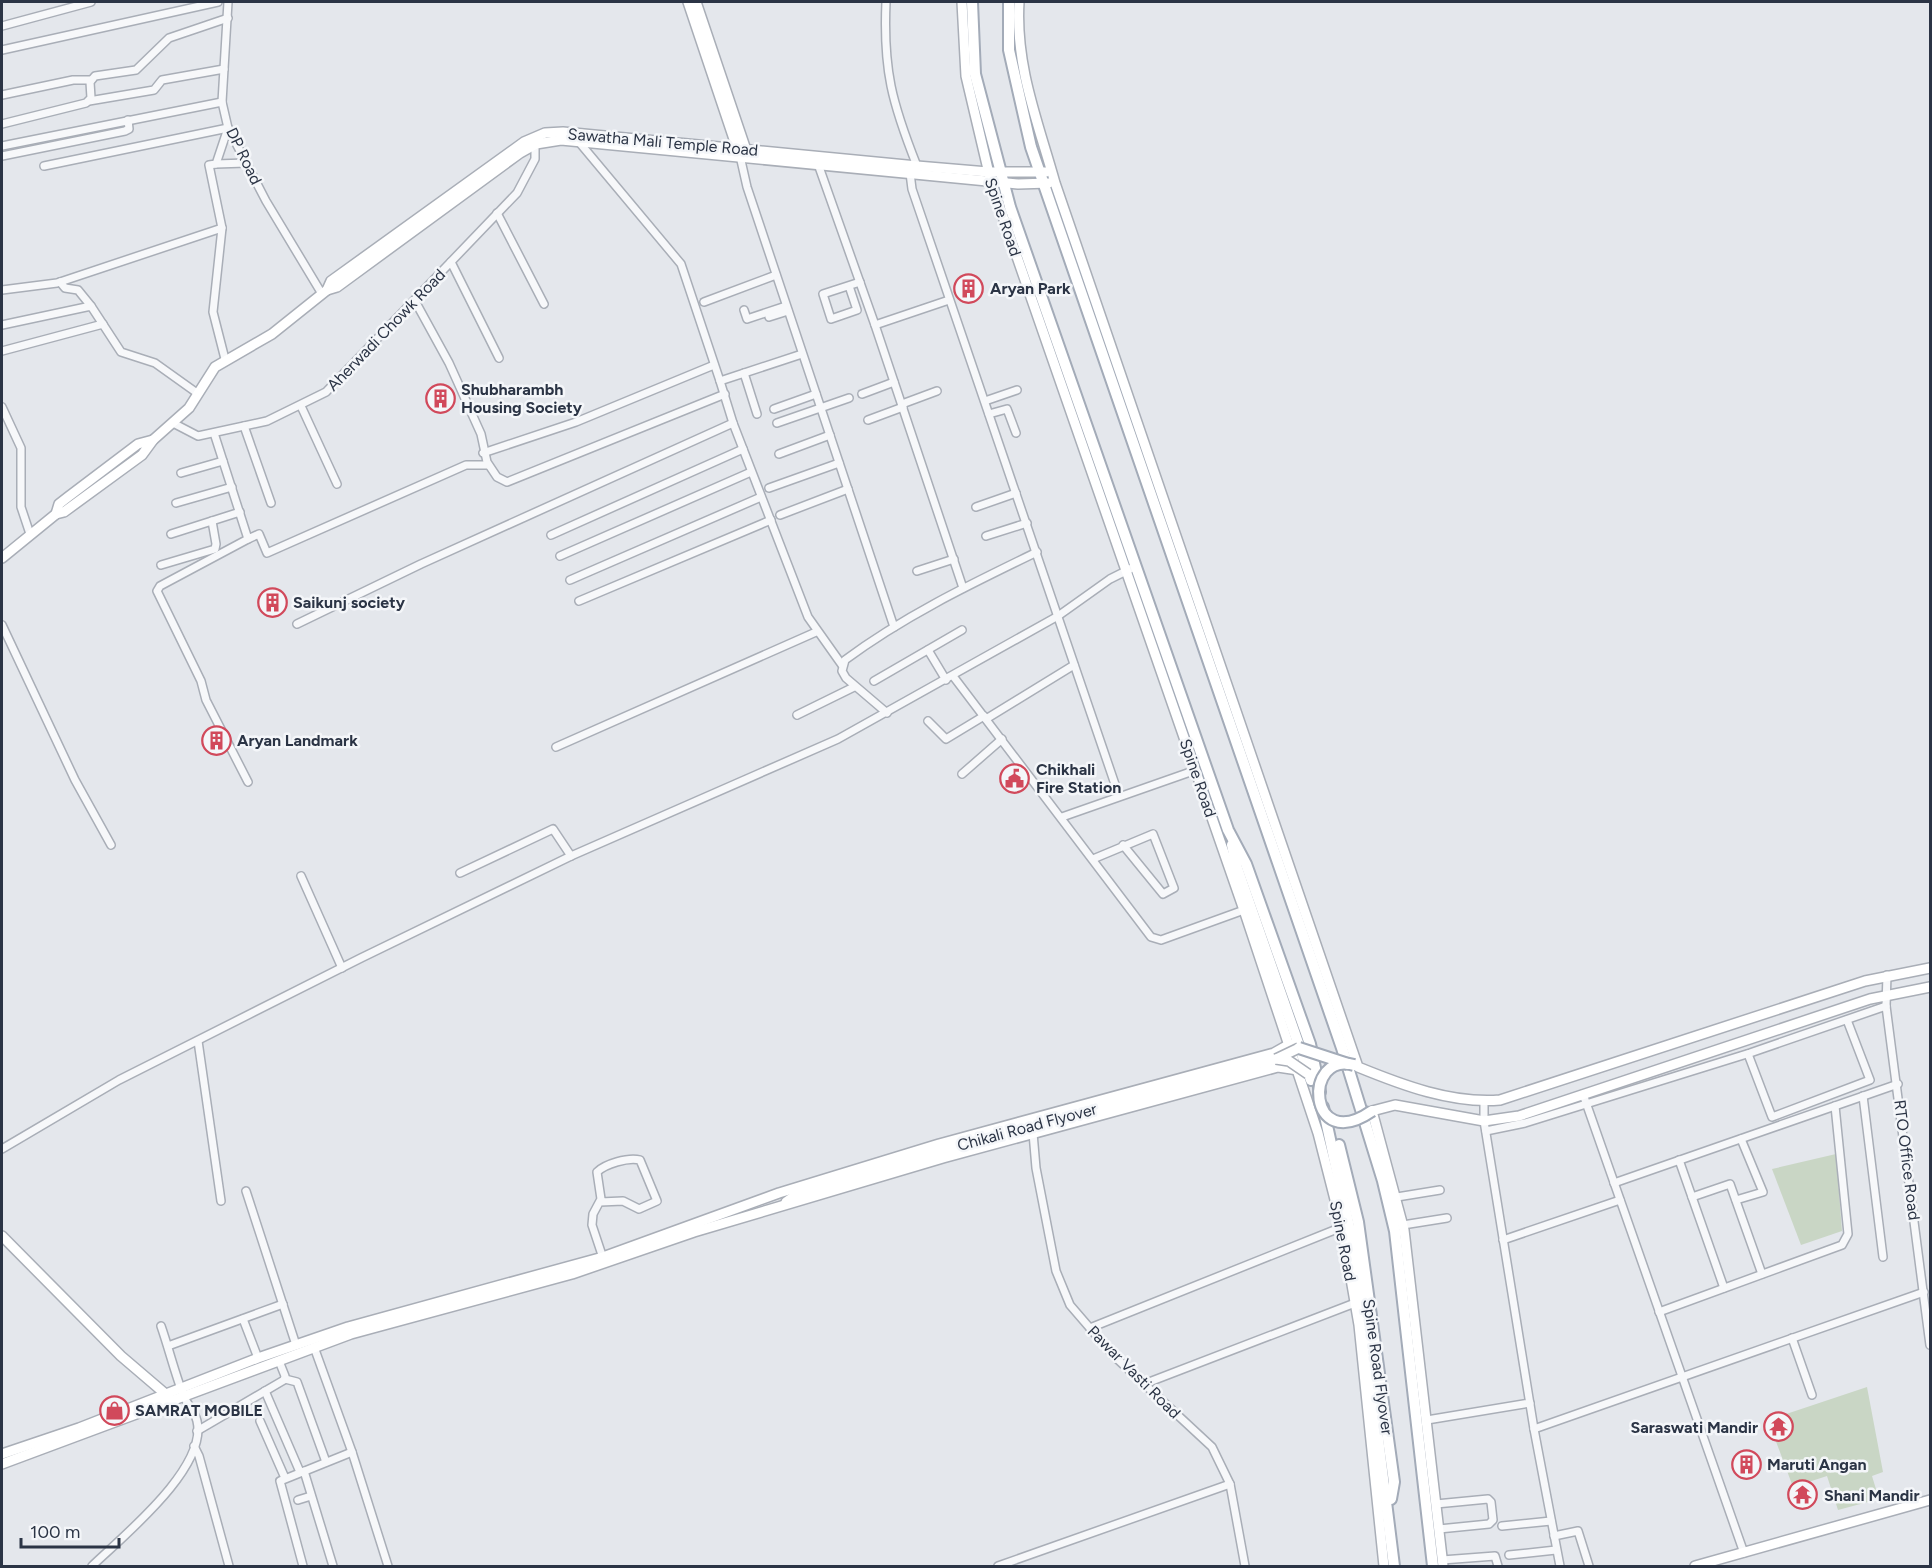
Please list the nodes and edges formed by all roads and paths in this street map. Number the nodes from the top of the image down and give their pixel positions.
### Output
1 (91, 2) edge
2 (218, 2) edge
3 (228, 2) edge
4 (688, 2) edge
5 (696, 2) edge
6 (886, 2) edge
7 (962, 2) edge
8 (972, 2) edge
9 (1009, 2) edge
10 (1019, 2) edge
11 (228, 18) junction
12 (2, 26) edge
13 (2, 50) edge
14 (225, 69) junction
15 (91, 80) junction
16 (2, 95) edge
17 (89, 101) junction
18 (222, 102) junction
19 (128, 120) junction
20 (2, 124) edge
21 (228, 128) junction
22 (535, 140) junction
23 (579, 141) junction
24 (1042, 143) junction
25 (2, 146) edge
26 (1031, 147) junction
27 (743, 153) junction
28 (2, 156) edge
29 (246, 163) junction
30 (216, 164) junction
31 (818, 164) junction
32 (44, 166) dead end
33 (913, 170) junction
34 (1052, 171) junction
35 (988, 172) junction
36 (1000, 172) junction
37 (1040, 172) junction
38 (991, 182) junction
39 (1003, 183) junction
40 (1049, 183) junction
41 (497, 213) junction
42 (222, 228) junction
43 (451, 262) junction
44 (776, 275) junction
45 (60, 282) junction
46 (860, 282) junction
47 (849, 286) junction
48 (2, 291) edge
49 (324, 292) junction
50 (949, 300) junction
51 (415, 301) junction
52 (704, 302) dead end
53 (544, 304) dead end
54 (91, 306) junction
55 (787, 308) junction
56 (744, 310) dead end
57 (769, 317) dead end
58 (103, 324) junction
59 (2, 325) edge
60 (875, 325) junction
61 (2, 351) edge
62 (802, 354) junction
63 (498, 358) dead end
64 (225, 359) junction
65 (714, 365) junction
66 (744, 373) junction
67 (720, 381) junction
68 (894, 382) junction
69 (1017, 390) dead end
70 (937, 391) dead end
71 (197, 393) junction
72 (725, 394) junction
73 (816, 394) junction
74 (862, 394) dead end
75 (849, 399) dead end
76 (985, 401) junction
77 (902, 405) junction
78 (301, 406) junction
79 (2, 407) edge
80 (774, 409) dead end
81 (821, 409) junction
82 (757, 414) dead end
83 (989, 414) junction
84 (868, 420) dead end
85 (173, 423) junction
86 (733, 423) junction
87 (777, 423) dead end
88 (244, 426) junction
89 (214, 433) junction
90 (1016, 433) dead end
91 (830, 435) junction
92 (743, 449) junction
93 (483, 453) junction
94 (779, 454) dead end
95 (223, 461) junction
96 (839, 463) junction
97 (488, 465) junction
98 (751, 472) junction
99 (181, 473) dead end
100 (337, 484) dead end
101 (232, 487) junction
102 (769, 488) dead end
103 (848, 489) junction
104 (1016, 493) junction
105 (761, 497) junction
106 (176, 503) dead end
107 (271, 503) dead end
108 (976, 507) dead end
109 (240, 513) junction
110 (780, 515) dead end
111 (771, 520) junction
112 (212, 521) junction
113 (1027, 523) junction
114 (30, 534) junction
115 (171, 534) dead end
116 (551, 534) dead end
117 (986, 536) dead end
118 (248, 539) junction
119 (1037, 552) junction
120 (561, 556) dead end
121 (2, 559) edge
122 (954, 559) junction
123 (161, 565) dead end
124 (1136, 566) junction
125 (917, 571) dead end
126 (1125, 572) junction
127 (570, 580) dead end
128 (963, 588) junction
129 (579, 602) dead end
130 (1058, 616) junction
131 (297, 624) dead end
132 (2, 625) edge
133 (894, 627) junction
134 (962, 630) dead end
135 (816, 632) junction
136 (928, 650) junction
137 (842, 665) junction
138 (1074, 665) junction
139 (953, 676) junction
140 (946, 680) junction
141 (874, 681) dead end
142 (854, 687) junction
143 (887, 713) junction
144 (797, 715) dead end
145 (985, 717) junction
146 (928, 721) dead end
147 (1002, 739) junction
148 (556, 747) dead end
149 (1196, 770) junction
150 (962, 774) dead end
151 (248, 782) dead end
152 (1119, 796) junction
153 (1062, 817) junction
154 (1228, 830) junction
155 (111, 845) dead end
156 (1123, 845) junction
157 (571, 856) junction
158 (1093, 859) junction
159 (460, 873) dead end
160 (302, 876) dead end
161 (1244, 910) junction
162 (342, 968) junction
163 (1930, 968) edge
164 (1887, 975) junction
165 (1930, 987) edge
166 (1886, 994) junction
167 (1886, 1006) junction
168 (1847, 1020) junction
169 (198, 1041) junction
170 (1294, 1046) junction
171 (1748, 1054) junction
172 (1276, 1059) junction
173 (1353, 1066) junction
174 (1303, 1072) junction
175 (1898, 1084) junction
176 (1863, 1096) junction
177 (1584, 1099) junction
178 (1318, 1100) junction
179 (1484, 1102) junction
180 (1835, 1106) junction
181 (1372, 1111) junction
182 (1330, 1117) junction
183 (1484, 1121) junction
184 (1486, 1131) junction
185 (1033, 1133) junction
186 (1741, 1139) junction
187 (2, 1149) edge
188 (1679, 1160) junction
189 (1614, 1183) junction
190 (1440, 1190) dead end
191 (246, 1191) dead end
192 (779, 1193) junction
193 (796, 1196) junction
194 (1397, 1197) junction
195 (1692, 1197) junction
196 (1620, 1200) junction
197 (1736, 1200) junction
198 (221, 1201) dead end
199 (600, 1202) junction
200 (782, 1204) junction
201 (1447, 1218) dead end
202 (1346, 1225) junction
203 (1403, 1225) junction
204 (2, 1236) edge
205 (671, 1236) junction
206 (1503, 1240) junction
207 (1883, 1257) dead end
208 (604, 1260) junction
209 (1762, 1274) junction
210 (1724, 1288) junction
211 (1924, 1292) junction
212 (1355, 1303) junction
213 (283, 1304) junction
214 (1659, 1312) junction
215 (243, 1319) junction
216 (161, 1326) dead end
217 (1090, 1328) junction
218 (1792, 1338) junction
219 (296, 1345) junction
220 (168, 1346) junction
221 (1930, 1346) edge
222 (314, 1347) junction
223 (258, 1358) junction
224 (279, 1361) junction
225 (1682, 1377) junction
226 (285, 1379) junction
227 (1144, 1384) junction
228 (265, 1391) junction
229 (183, 1392) junction
230 (1812, 1395) dead end
231 (166, 1396) junction
232 (1530, 1403) junction
233 (1427, 1420) junction
234 (260, 1421) dead end
235 (1534, 1429) junction
236 (197, 1431) junction
237 (194, 1446) junction
238 (352, 1452) junction
239 (2, 1454) edge
240 (326, 1462) junction
241 (2, 1464) edge
242 (302, 1471) junction
243 (285, 1478) junction
244 (1230, 1484) junction
245 (311, 1496) junction
246 (298, 1500) dead end
247 (1930, 1500) edge
248 (1436, 1504) junction
249 (1388, 1511) junction
250 (1551, 1521) junction
251 (1502, 1526) dead end
252 (1439, 1529) junction
253 (1554, 1536) junction
254 (1556, 1550) junction
255 (1744, 1553) junction
256 (1509, 1555) dead end
257 (1439, 1564) edge
258 (93, 1566) edge
259 (228, 1566) edge
260 (303, 1566) edge
261 (333, 1566) edge
262 (388, 1566) edge
263 (998, 1566) edge
264 (1245, 1566) edge
265 (1384, 1566) edge
266 (1394, 1566) edge
267 (1498, 1566) edge
268 (1560, 1566) edge
269 (1589, 1566) edge
270 (1695, 1566) edge

1 - 12 street
2 - 13 street
3 - 11 street, DP Road
4 - 27 street
5 - 27 street
6 - 33 street
7 - 35 street, Spine Road
8 - 36 main road
9 - 26 main road
10 - 24 street
11 - 14 street, DP Road
11 - 15 street
14 - 17 street
14 - 18 street, DP Road
15 - 16 street
15 - 17 street
17 - 20 street
18 - 19 street
18 - 21 street, DP Road
19 - 25 street
19 - 28 street
21 - 29 street, DP Road
21 - 30 street
21 - 32 street
22 - 23 street, Sawatha Mali Temple Road
22 - 27 street, Sawatha Mali Temple Road
22 - 41 street, Aherwadi Chowk Road
22 - 49 street, Sawatha Mali Temple Road
23 - 27 street, Sawatha Mali Temple Road
23 - 65 street
24 - 26 main road
24 - 34 street
26 - 37 main road
27 - 31 street, Sawatha Mali Temple Road
27 - 33 street, Sawatha Mali Temple Road
27 - 44 street
29 - 30 street
29 - 49 street, DP Road
30 - 42 street
31 - 33 street, Sawatha Mali Temple Road
31 - 46 street
33 - 35 street, Sawatha Mali Temple Road
33 - 38 street, Sawatha Mali Temple Road
33 - 50 street
34 - 37 street, Sawatha Mali Temple Road
34 - 40 street
35 - 36 street, Sawatha Mali Temple Road
35 - 38 street, Spine Road
36 - 37 street, Sawatha Mali Temple Road
36 - 39 main road, Spine Road
37 - 40 main road
38 - 39 street, Sawatha Mali Temple Road
38 - 126 street, Spine Road
39 - 40 street, Sawatha Mali Temple Road
39 - 124 main road, Spine Road
40 - 173 street
40 - 257 main road
41 - 43 street, Aherwadi Chowk Road
41 - 53 street
42 - 45 street
42 - 64 street
43 - 51 street, Aherwadi Chowk Road
43 - 63 street
44 - 52 street
44 - 55 street
45 - 48 street
45 - 54 street
46 - 47 street
46 - 60 street
47 - 47 street
49 - 64 street, Sawatha Mali Temple Road
50 - 60 street
50 - 76 street
51 - 78 street, Aherwadi Chowk Road
51 - 93 street
54 - 58 street
54 - 59 street
55 - 56 street
55 - 57 street
55 - 62 street
58 - 61 street
58 - 71 street
60 - 68 street
62 - 66 street
62 - 73 street
64 - 71 street, Sawatha Mali Temple Road
65 - 67 street
65 - 93 street
66 - 67 street
66 - 82 street
67 - 72 street
68 - 74 street
68 - 77 street
69 - 76 street
70 - 77 street
71 - 85 street, Sawatha Mali Temple Road
72 - 86 street
72 - 97 street
73 - 80 street
73 - 81 street
75 - 81 street
76 - 83 street
77 - 84 street
77 - 122 street
78 - 88 street, Aherwadi Chowk Road
78 - 100 street
79 - 114 street
81 - 87 street
81 - 91 street
83 - 90 street
83 - 104 street
85 - 89 street, Aherwadi Chowk Road
85 - 114 street, Sawatha Mali Temple Road
86 - 92 street
86 - 131 street
88 - 89 street, Aherwadi Chowk Road
88 - 107 street
89 - 95 street
91 - 94 street
91 - 96 street
92 - 98 street
92 - 116 street
93 - 97 street
95 - 99 street
95 - 101 street
96 - 102 street
96 - 103 street
97 - 118 street
98 - 105 street
98 - 120 street
101 - 106 street
101 - 109 street
103 - 110 street
103 - 133 street
104 - 108 street
104 - 113 street
105 - 111 street
105 - 127 street
109 - 112 street
109 - 118 street
111 - 129 street
111 - 135 street
112 - 115 street
112 - 123 street
113 - 117 street
113 - 119 street
114 - 121 street, Sawatha Mali Temple Road
118 - 151 street
119 - 128 street
119 - 130 street
122 - 125 street
122 - 128 street
124 - 126 street
124 - 154 main road, Spine Road
126 - 130 street
126 - 149 street, Spine Road
128 - 133 street
130 - 138 street
130 - 139 street
132 - 155 street
133 - 137 street
134 - 136 street
135 - 137 street
135 - 148 street
136 - 140 street
136 - 141 street
137 - 142 street
138 - 145 street
138 - 152 street
139 - 140 street
139 - 145 street
140 - 143 street
142 - 143 street
142 - 144 street
143 - 157 street
145 - 146 street
145 - 147 street
147 - 150 street
147 - 153 street
149 - 152 street
149 - 161 street, Spine Road
152 - 153 street
153 - 158 street
154 - 170 main road, Spine Road Flyover
154 - 202 main road, Spine Road
156 - 156 street
156 - 158 street
157 - 159 street
157 - 162 street
158 - 161 street
160 - 162 street
161 - 170 street, Spine Road
162 - 169 street
163 - 164 street
164 - 166 street, RTO Office Road
164 - 179 street
165 - 166 street
166 - 167 street, RTO Office Road
166 - 177 street
167 - 168 street
167 - 175 street, RTO Office Road
168 - 171 street
168 - 171 street
169 - 187 street
169 - 198 street
170 - 172 street, Chikali Road Flyover, bridge
170 - 173 main road, bridge
170 - 174 main road, Spine Road Flyover
170 - 192 street
171 - 177 street
172 - 174 street, bridge
172 - 193 street, Chikali Road Flyover
173 - 178 main road, bridge
173 - 179 street
174 - 178 main road, Spine Road Flyover
174 - 185 street
174 - 202 street, Spine Road
175 - 176 street
175 - 211 street, RTO Office Road
176 - 180 street
176 - 207 street
177 - 183 street
177 - 184 street
177 - 189 street
178 - 182 main road, Spine Road Flyover, bridge
179 - 183 street
180 - 186 street
180 - 209 street
181 - 182 main road, bridge
181 - 183 street
181 - 194 street
182 - 249 main road, Spine Road Flyover
183 - 184 street
184 - 206 street
185 - 200 street
185 - 217 street, Pawar Vasti Road
186 - 188 street
186 - 197 street
188 - 189 street
188 - 195 street
189 - 196 street
190 - 194 street
191 - 213 street
192 - 193 street
192 - 205 street
193 - 200 street, Chikali Road Flyover
194 - 203 street
195 - 197 street
195 - 210 street
196 - 206 street
196 - 214 street
197 - 209 street
199 - 199 street
199 - 208 street
200 - 205 street
201 - 203 street
202 - 212 street, Spine Road
202 - 217 street
202 - 249 main road, Spine Road
203 - 233 street
204 - 231 street
205 - 208 street
206 - 232 street
208 - 219 street
208 - 222 street
209 - 210 street
210 - 214 street
211 - 218 street
211 - 221 street, RTO Office Road
212 - 227 street
212 - 265 street, Spine Road
213 - 215 street
213 - 219 street
214 - 225 street
215 - 220 street
215 - 223 street
216 - 220 street
217 - 227 street, Pawar Vasti Road
218 - 225 street
218 - 230 street
219 - 223 street
220 - 229 street
222 - 224 street
222 - 238 street
223 - 229 street
224 - 226 street
224 - 229 street
225 - 235 street
225 - 255 street
226 - 228 street
226 - 240 street
227 - 244 street, Pawar Vasti Road
228 - 236 street
228 - 242 street
229 - 231 street
229 - 236 street
231 - 239 street
231 - 241 street
232 - 233 street
232 - 235 street
233 - 248 street
234 - 243 street
235 - 250 street
236 - 237 street
237 - 258 street
237 - 259 street
238 - 240 street
238 - 262 street
240 - 242 street
242 - 243 street
242 - 245 street
243 - 260 street
244 - 263 street
244 - 264 street, Pawar Vasti Road
245 - 246 street
245 - 261 street
247 - 255 street
248 - 252 street
248 - 252 street
249 - 266 main road, Spine Road
250 - 251 street
250 - 253 street
252 - 257 street
253 - 254 street
253 - 269 street
254 - 256 street
254 - 268 street
255 - 270 street
257 - 267 street

